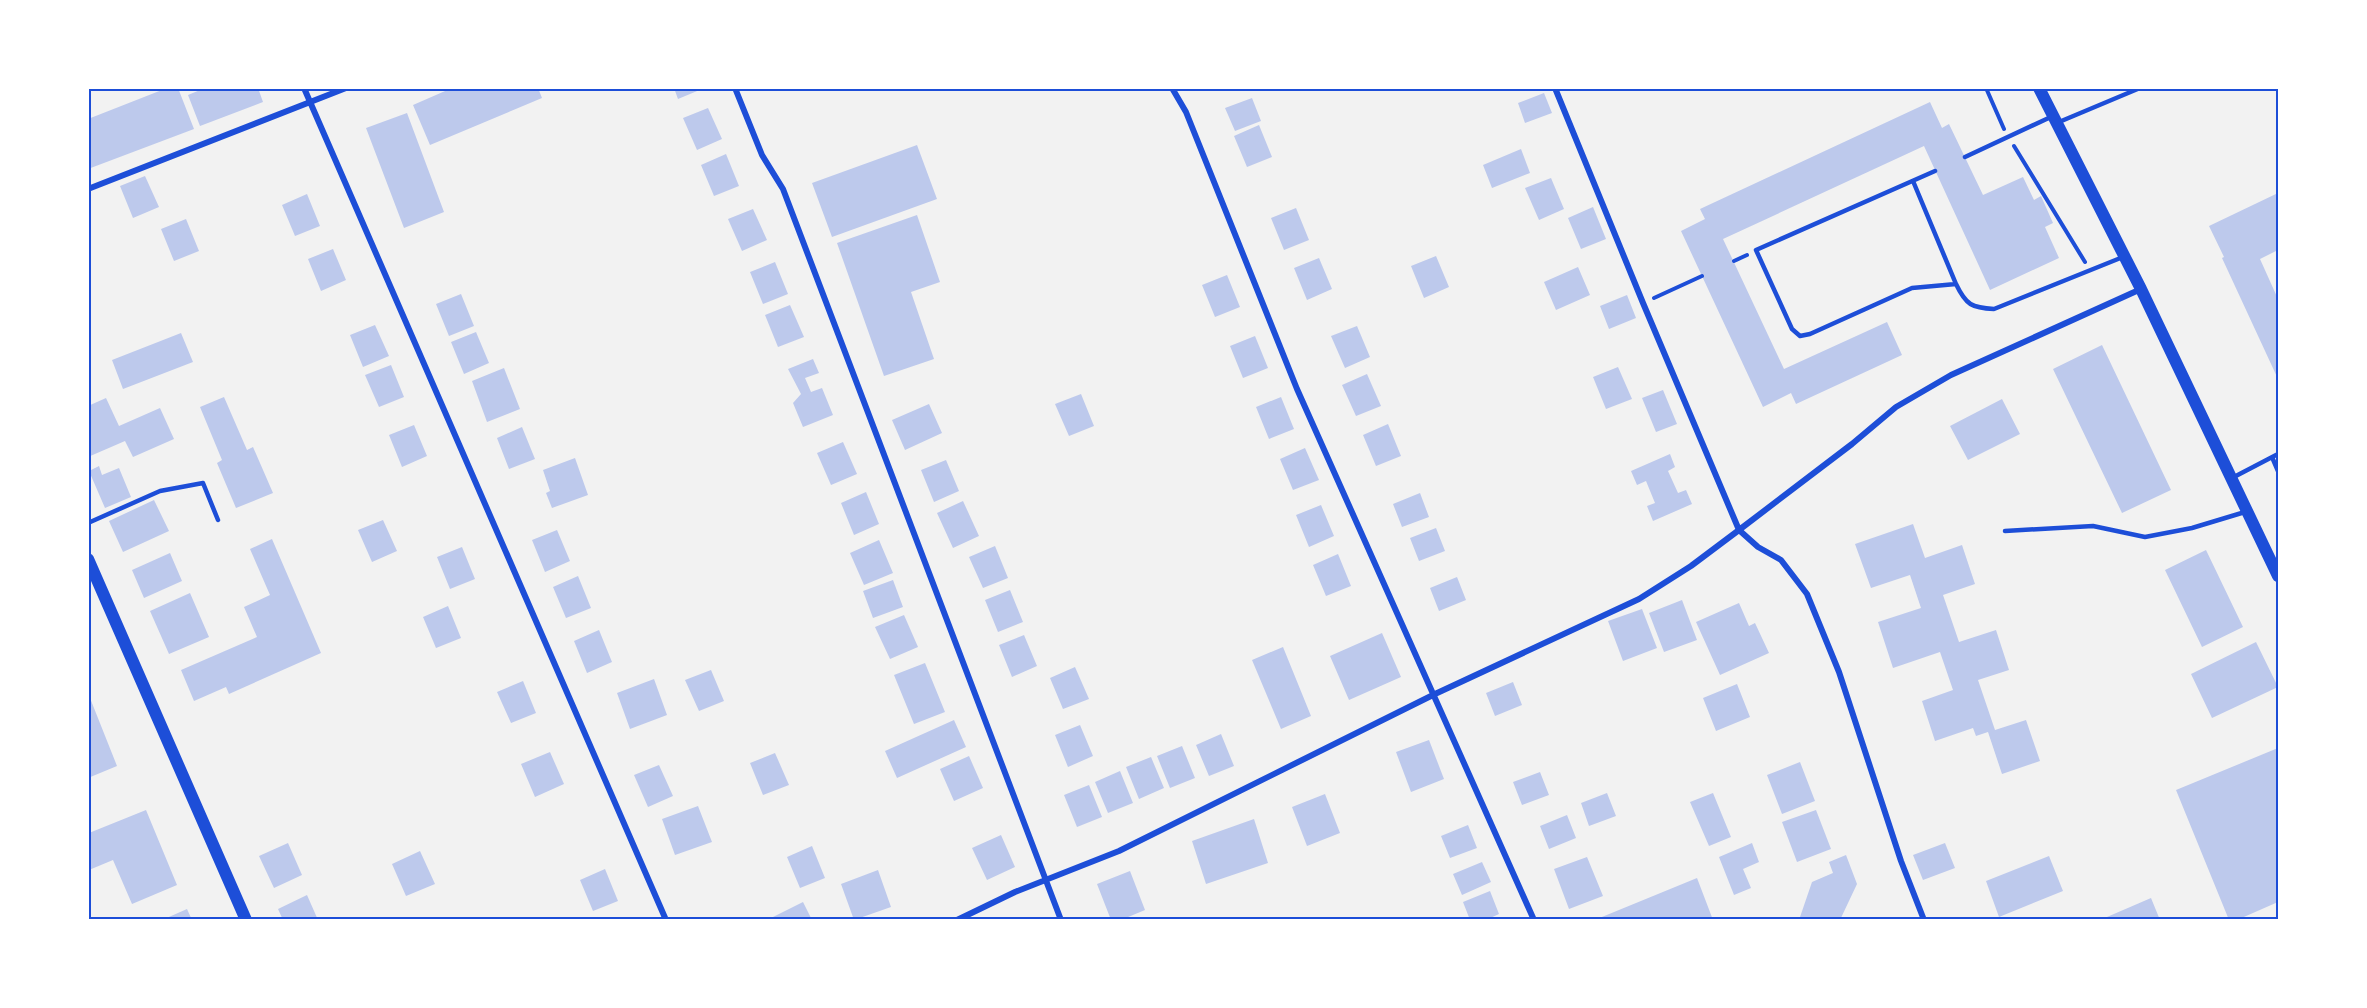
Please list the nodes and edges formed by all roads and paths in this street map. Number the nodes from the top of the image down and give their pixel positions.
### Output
1 (304, 88) edge
2 (346, 88) edge
3 (735, 88) edge
4 (1172, 88) edge
5 (1555, 88) edge
6 (1986, 88) edge
7 (2039, 88) edge
8 (2140, 88) edge
9 (310, 102) junction
10 (2054, 119) junction
11 (2008, 137) junction
12 (1965, 157) dead end
13 (1935, 171) dead end
14 (1913, 181) junction
15 (88, 189) edge
16 (2123, 257) junction
17 (2090, 270) junction
18 (1702, 276) dead end
19 (1956, 284) junction
20 (2141, 289) junction
21 (1643, 303) junction
22 (2278, 454) edge
23 (2272, 457) junction
24 (2278, 471) edge
25 (2232, 478) junction
26 (2248, 511) junction
27 (218, 520) dead end
28 (88, 523) edge
29 (1739, 530) junction
30 (2005, 531) dead end
31 (88, 559) edge
32 (2278, 574) edge
33 (1435, 694) junction
34 (1045, 880) junction
35 (246, 920) edge
36 (666, 920) edge
37 (957, 920) edge
38 (1061, 920) edge
39 (1534, 920) edge
40 (1924, 920) edge

1 - 9 street
2 - 9 street
3 - 34 street
4 - 33 street
5 - 21 street
6 - 11 path
7 - 10 main road
8 - 10 lane
9 - 15 street
9 - 36 street
10 - 11 lane
10 - 16 main road
11 - 12 lane
11 - 17 path
13 - 14 lane
14 - 19 lane
14 - 19 lane
16 - 17 lane
16 - 20 main road
17 - 19 lane
18 - 21 path
20 - 25 main road
20 - 29 street
21 - 29 street
22 - 23 lane
23 - 24 lane
23 - 25 lane
25 - 26 main road
26 - 30 lane
26 - 32 main road
27 - 28 lane
29 - 33 street
29 - 40 street
31 - 35 main road
33 - 34 street
33 - 39 street
34 - 37 street
34 - 38 street

